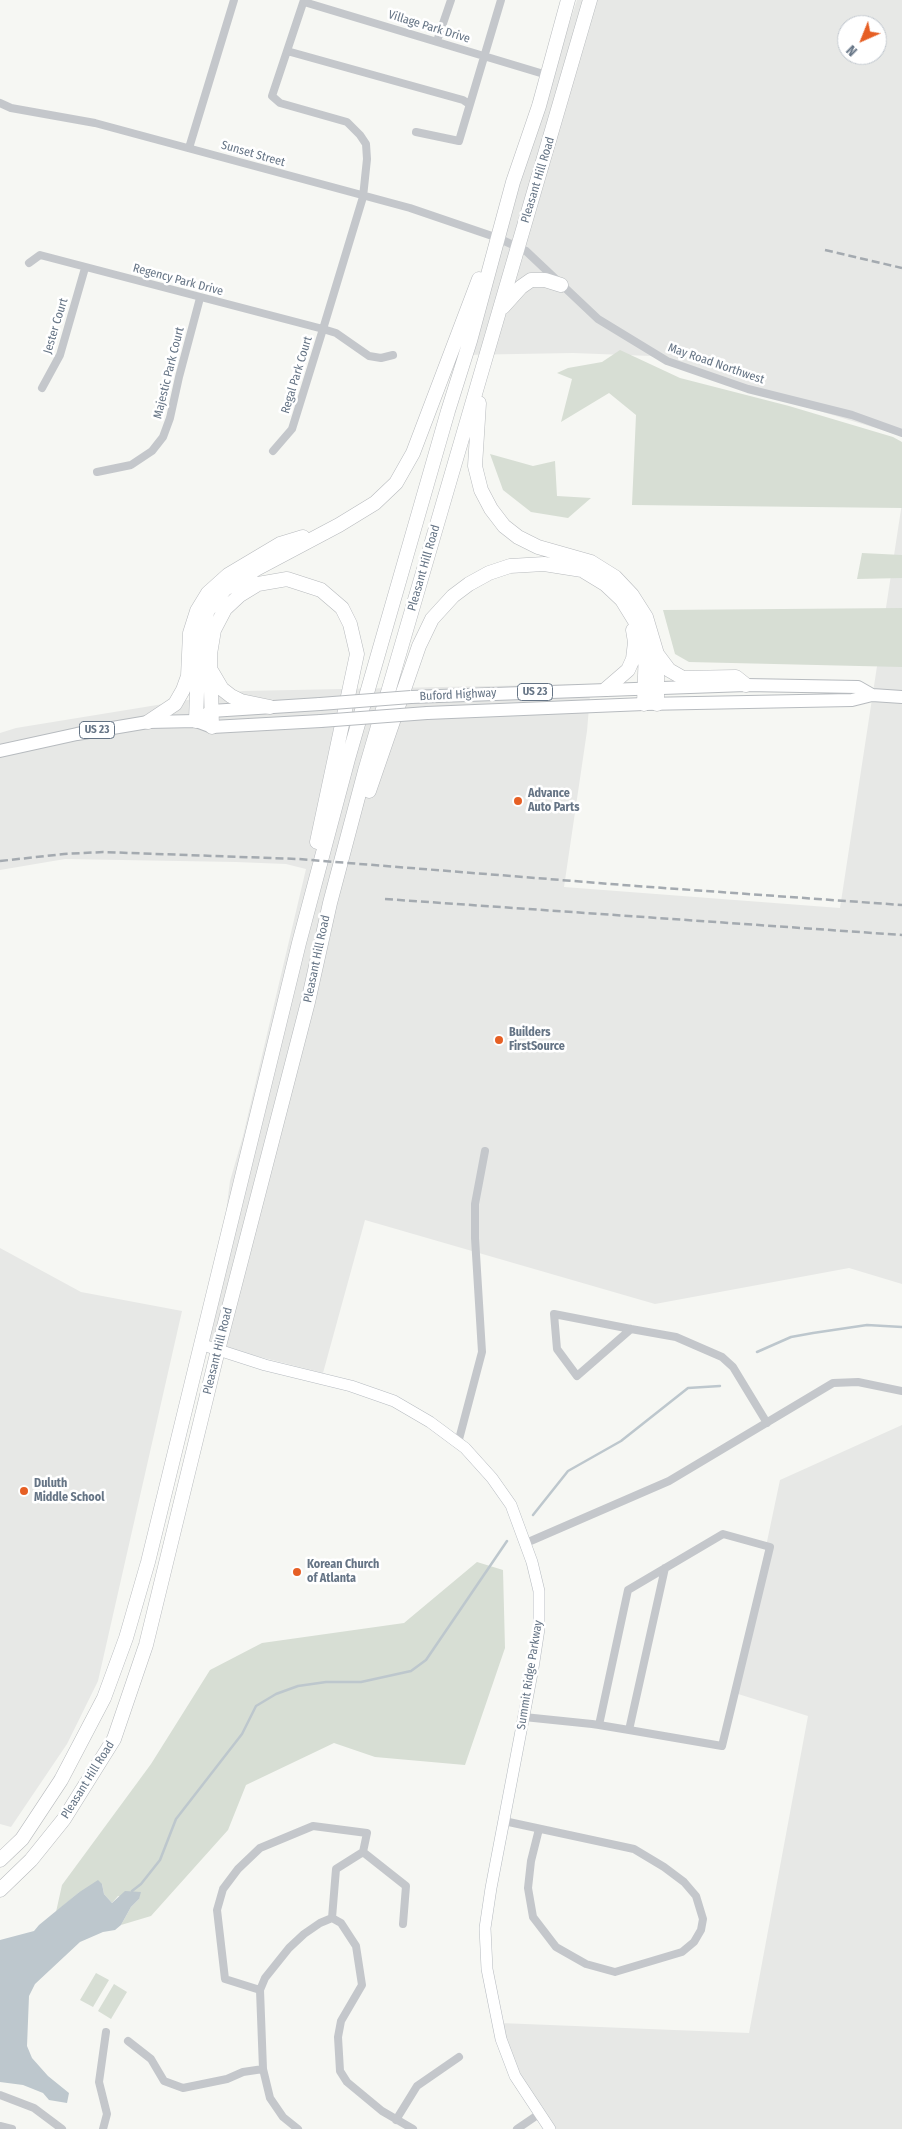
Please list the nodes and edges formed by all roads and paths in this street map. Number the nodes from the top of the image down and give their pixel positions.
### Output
1 (234, 0) edge
2 (451, 0) edge
3 (501, 0) edge
4 (568, 0) edge
5 (590, 0) edge
6 (304, 1) edge
7 (437, 41) junction
8 (287, 51) junction
9 (485, 56) junction
10 (547, 75) junction
11 (0, 103) edge
12 (469, 104) junction
13 (416, 132) dead end
14 (189, 148) junction
15 (363, 197) junction
16 (498, 238) junction
17 (517, 247) junction
18 (29, 263) dead end
19 (85, 268) junction
20 (561, 285) junction
21 (200, 298) junction
22 (498, 316) junction
23 (323, 329) junction
24 (393, 355) dead end
25 (483, 368) junction
26 (42, 388) dead end
27 (902, 433) edge
28 (273, 451) dead end
29 (97, 472) dead end
30 (339, 525) junction
31 (544, 564) junction
32 (657, 654) junction
33 (211, 669) junction
34 (746, 684) junction
35 (650, 687) junction
36 (606, 689) junction
37 (872, 695) junction
38 (902, 697) edge
39 (650, 704) junction
40 (270, 707) junction
41 (211, 711) junction
42 (196, 721) junction
43 (148, 722) junction
44 (212, 727) junction
45 (0, 752) edge
46 (330, 903) junction
47 (299, 943) junction
48 (485, 1151) dead end
49 (631, 1328) junction
50 (203, 1345) junction
51 (218, 1350) junction
52 (902, 1391) edge
53 (767, 1423) junction
54 (458, 1443) junction
55 (526, 1543) junction
56 (665, 1568) junction
57 (524, 1717) junction
58 (599, 1725) junction
59 (629, 1730) junction
60 (504, 1821) junction
61 (539, 1829) junction
62 (363, 1852) junction
63 (0, 1860) edge
64 (0, 1890) edge
65 (332, 1918) junction
66 (403, 1924) dead end
67 (260, 1990) junction
68 (106, 2032) dead end
69 (128, 2041) dead end
70 (459, 2057) dead end
71 (263, 2068) junction
72 (0, 2095) edge
73 (539, 2114) junction
74 (396, 2120) junction
75 (0, 2126) edge
76 (12, 2129) edge
77 (62, 2129) edge
78 (103, 2129) edge
79 (298, 2129) edge
80 (414, 2129) edge
81 (516, 2129) edge
82 (550, 2129) edge

1 - 14 street
2 - 7 street
3 - 9 street
4 - 10 highway, Pleasant Hill Road
5 - 17 highway, Pleasant Hill Road
6 - 7 street, Village Park Drive
6 - 8 street
7 - 9 street, Village Park Drive
8 - 12 street
8 - 15 street
9 - 10 street, Village Park Drive
9 - 12 street
10 - 16 highway, Pleasant Hill Road
11 - 14 street, Sunset Street
12 - 13 street
14 - 15 street, Sunset Street
15 - 16 street, Sunset Street
15 - 23 street
16 - 17 street, May Road Northwest
16 - 30 highway
16 - 47 highway, Pleasant Hill Road
17 - 20 street, May Road Northwest
17 - 22 highway, Pleasant Hill Road
18 - 19 street, Regency Park Drive
19 - 21 street, Regency Park Drive
19 - 26 street, Jester Court
20 - 22 highway
20 - 27 street, May Road Northwest
21 - 23 street, Regency Park Drive
21 - 29 street, Majestic Park Court
22 - 25 highway, Pleasant Hill Road
23 - 24 street, Regency Park Drive
23 - 28 street, Regal Park Court
25 - 32 highway
25 - 46 highway, Pleasant Hill Road
30 - 42 highway
30 - 43 highway
31 - 35 highway
31 - 36 highway
31 - 46 highway
32 - 34 highway
32 - 35 highway
33 - 40 highway
33 - 41 highway
33 - 47 highway
34 - 35 main road, Buford Highway / US 23
34 - 37 main road, Buford Highway / US 23
35 - 36 main road, Buford Highway / US 23
35 - 39 highway
36 - 40 main road, Buford Highway / US 23, bridge
37 - 38 main road, Buford Highway / US 23
37 - 39 main road, Buford Highway / US 23
39 - 44 main road, Buford Highway / US 23, bridge
40 - 41 main road, Buford Highway / US 23
41 - 42 main road, Buford Highway / US 23
41 - 44 highway
42 - 43 main road, Buford Highway / US 23
42 - 44 main road, Buford Highway / US 23
43 - 45 main road, Buford Highway / US 23
46 - 51 highway, Pleasant Hill Road
47 - 50 highway, Pleasant Hill Road
48 - 54 street
49 - 49 street
49 - 53 street
50 - 51 street, Summit Ridge Parkway
50 - 63 highway, Pleasant Hill Road
51 - 54 street, Summit Ridge Parkway
51 - 64 highway, Pleasant Hill Road
52 - 53 street
53 - 55 street
54 - 55 street, Summit Ridge Parkway
55 - 57 street, Summit Ridge Parkway
56 - 58 street
56 - 59 street
56 - 59 street
57 - 58 street
57 - 60 street, Summit Ridge Parkway
58 - 59 street
60 - 61 street
60 - 73 street, Summit Ridge Parkway
61 - 61 street
62 - 65 street
62 - 66 street
62 - 67 street
65 - 67 street
65 - 74 street
67 - 71 street
68 - 78 street
69 - 71 street
70 - 74 street
71 - 79 street
72 - 77 street
73 - 81 street
73 - 82 street, Summit Ridge Parkway
74 - 80 street
75 - 76 street

